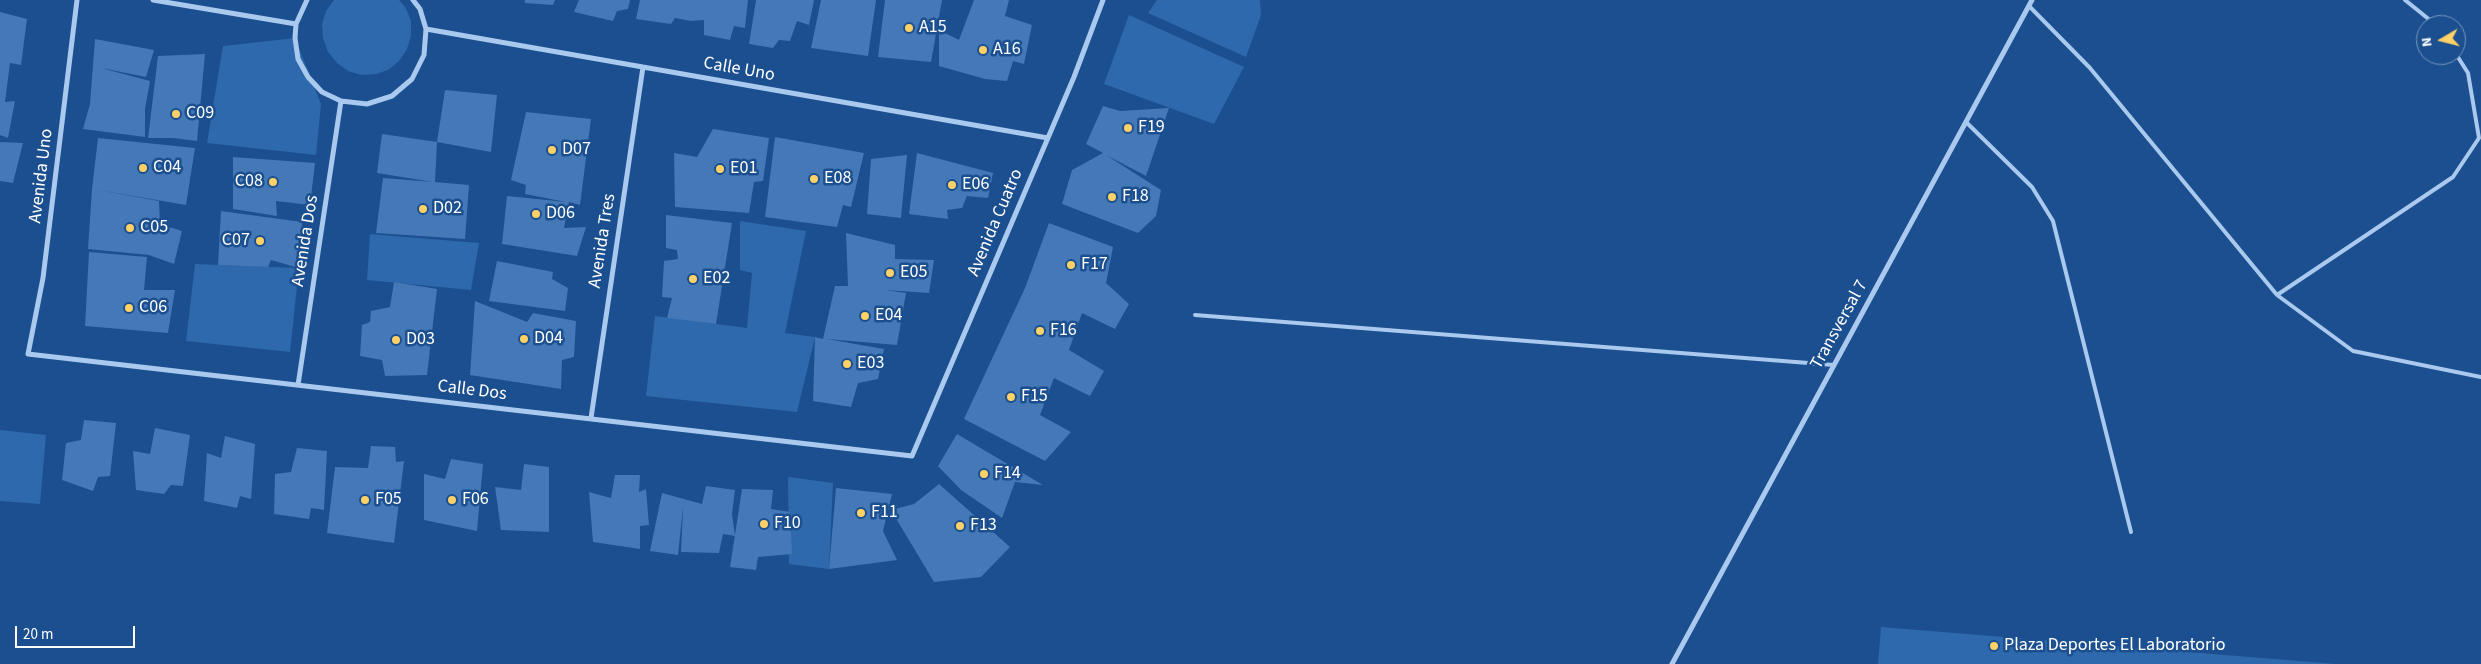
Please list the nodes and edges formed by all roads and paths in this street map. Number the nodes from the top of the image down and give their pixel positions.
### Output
1 (77, 0) edge
2 (153, 0) edge
3 (307, 0) edge
4 (413, 0) edge
5 (1103, 0) edge
6 (2032, 0) edge
7 (2404, 0) edge
8 (2029, 6) junction
9 (2423, 15) edge
10 (296, 24) junction
11 (426, 29) junction
12 (2463, 65) edge
13 (643, 67) junction
14 (341, 101) junction
15 (1966, 122) junction
16 (1048, 138) junction
17 (2277, 295) junction
18 (1195, 315) dead end
19 (28, 354) joint
20 (1834, 365) junction
21 (2481, 377) edge
22 (298, 385) junction
23 (591, 418) junction
24 (912, 456) joint
25 (2131, 532) dead end
26 (1672, 664) edge

1 - 19 street, Avenida Uno
2 - 10 street
3 - 10 street
4 - 11 street
5 - 16 street, Avenida Cuatro
6 - 8 street, Transversal 7
7 - 9 lane
8 - 15 street, Transversal 7
8 - 17 lane
10 - 14 street
11 - 13 street, Calle Uno
11 - 14 street
12 - 17 lane
13 - 16 street, Calle Uno
13 - 23 street, Avenida Tres
14 - 22 street, Avenida Dos
15 - 20 street, Transversal 7
15 - 25 lane
16 - 24 street, Avenida Cuatro
17 - 21 lane
18 - 20 lane
19 - 22 street, Calle Dos
20 - 26 street, Transversal 7
22 - 23 street, Calle Dos
23 - 24 street, Calle Dos

